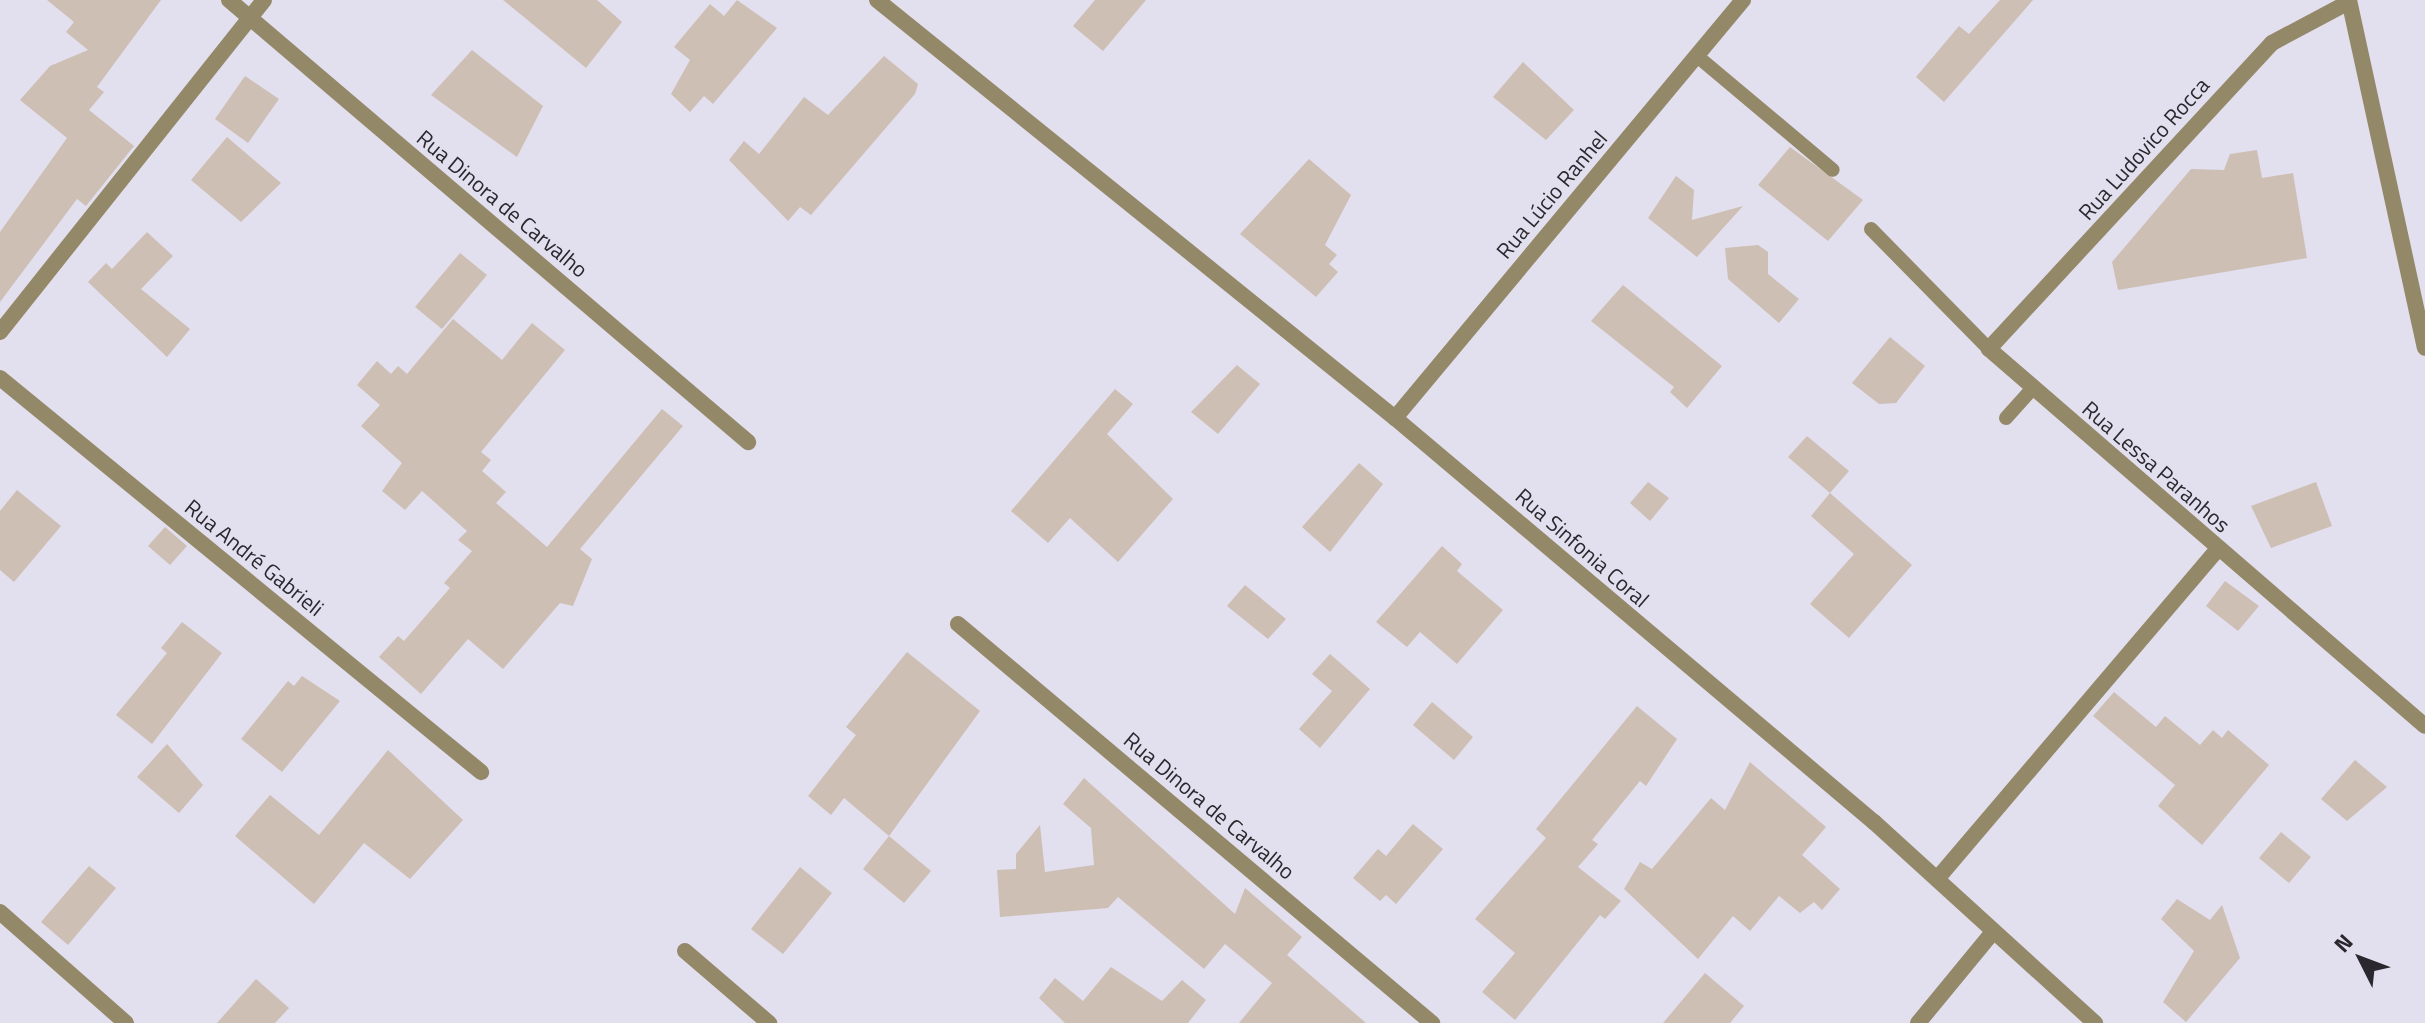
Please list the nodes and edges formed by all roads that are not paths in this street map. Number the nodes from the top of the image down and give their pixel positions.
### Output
1 (229, 0) edge
2 (264, 0) edge
3 (877, 0) edge
4 (1743, 0) edge
5 (2349, 1) edge
6 (249, 17) junction
7 (1697, 56) junction
8 (1833, 170) dead end
9 (1871, 229) dead end
10 (0, 332) edge
11 (2425, 348) edge
12 (1989, 349) junction
13 (0, 378) edge
14 (2032, 389) junction
15 (1395, 418) junction
16 (2006, 418) dead end
17 (748, 442) dead end
18 (2218, 549) junction
19 (958, 624) dead end
20 (2425, 726) edge
21 (481, 772) dead end
22 (1937, 879) junction
23 (0, 912) edge
24 (1993, 932) junction
25 (685, 951) dead end
26 (126, 1023) edge
27 (769, 1023) edge
28 (1432, 1023) edge
29 (1918, 1023) edge
30 (2095, 1023) edge

1 - 6 street, Rua Dinora de Carvalho
2 - 6 street
3 - 15 street, Rua Sinfonia Coral
4 - 7 street, Rua Lúcio Ranhel
5 - 11 street
5 - 12 street, Rua Ludovico Rocca
6 - 10 street
6 - 17 street, Rua Dinora de Carvalho
7 - 8 lane
7 - 15 street, Rua Lúcio Ranhel
9 - 12 lane, Rua Lessa Paranhos
12 - 14 street, Rua Lessa Paranhos
13 - 21 street, Rua André Gabrieli
14 - 16 lane
14 - 18 street, Rua Lessa Paranhos
15 - 22 street, Rua Sinfonia Coral
18 - 20 street, Rua Lessa Paranhos
18 - 22 street
19 - 28 street, Rua Dinora de Carvalho
22 - 24 street, Rua Sinfonia Coral
23 - 26 street
24 - 29 street
24 - 30 street, Rua Sinfonia Coral
25 - 27 street

